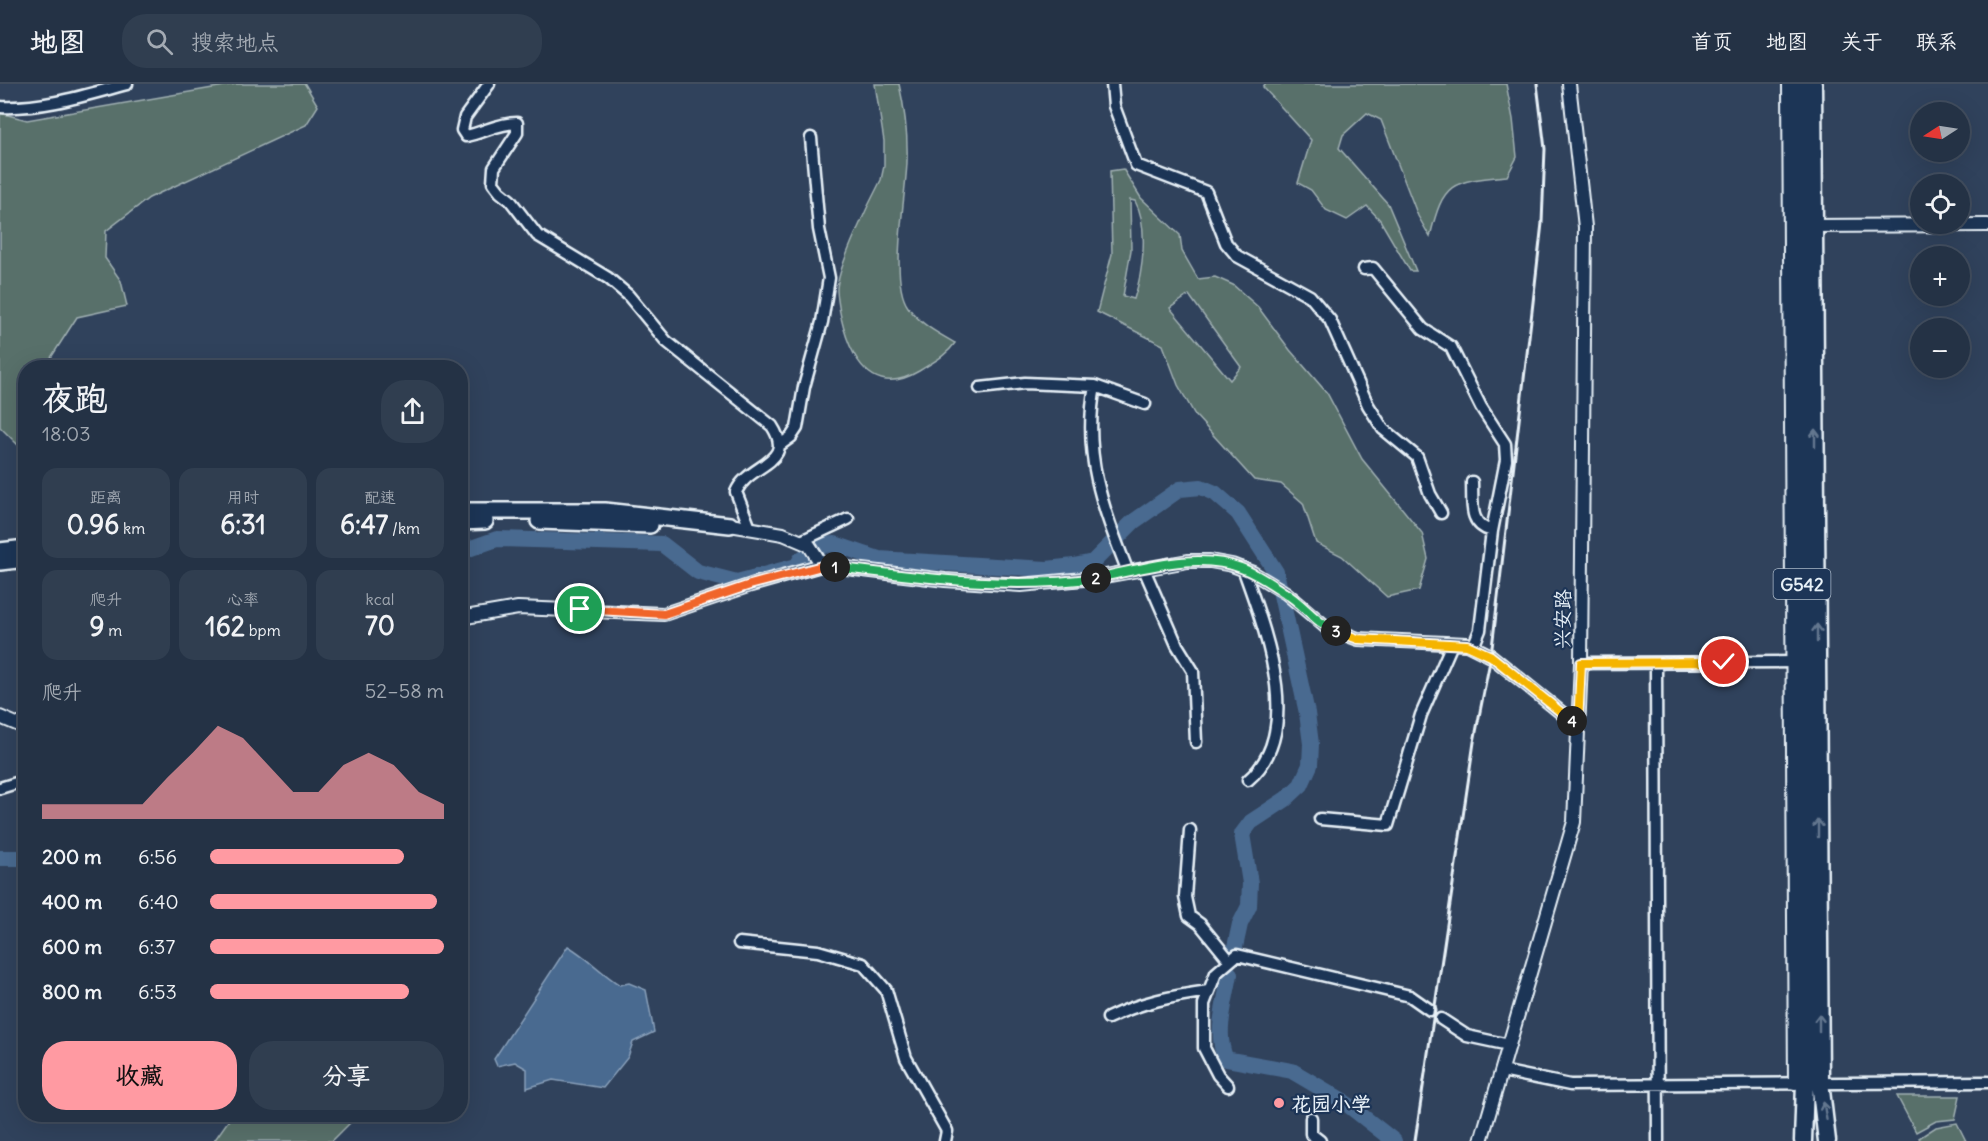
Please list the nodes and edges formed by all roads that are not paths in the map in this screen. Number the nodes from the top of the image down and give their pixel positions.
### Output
1 (128, 84) edge
2 (489, 84) edge
3 (1112, 84) edge
4 (1569, 84) edge
5 (1789, 84) edge
6 (1799, 84) edge
7 (1813, 84) edge
8 (0, 107) edge
9 (811, 138) dead end
10 (1988, 225) edge
11 (1807, 226) junction
12 (1364, 269) dead end
13 (1095, 386) junction
14 (980, 388) dead end
15 (1145, 404) dead end
16 (780, 445) junction
17 (1472, 482) dead end
18 (468, 511) edge
19 (1441, 513) dead end
20 (848, 519) dead end
21 (468, 522) edge
22 (730, 525) junction
23 (750, 528) junction
24 (1492, 531) junction
25 (18, 549) edge
26 (0, 550) edge
27 (812, 552) junction
28 (18, 560) edge
29 (0, 562) edge
30 (1243, 568) junction
31 (1143, 569) junction
32 (1128, 572) junction
33 (468, 617) edge
34 (1452, 644) junction
35 (1473, 647) junction
36 (1804, 662) junction
37 (1581, 663) junction
38 (1656, 663) junction
39 (0, 717) edge
40 (18, 725) edge
41 (1578, 726) junction
42 (1196, 742) dead end
43 (1248, 780) dead end
44 (18, 783) edge
45 (0, 789) edge
46 (1320, 819) dead end
47 (1190, 830) dead end
48 (739, 943) dead end
49 (1230, 961) junction
50 (1209, 991) junction
51 (1430, 1010) dead end
52 (1108, 1018) dead end
53 (1441, 1019) dead end
54 (1509, 1045) junction
55 (1502, 1071) junction
56 (1988, 1082) edge
57 (1659, 1083) junction
58 (1807, 1083) junction
59 (1228, 1086) dead end
60 (1311, 1118) dead end
61 (945, 1141) edge
62 (1320, 1141) edge
63 (1481, 1141) edge
64 (1658, 1141) edge
65 (1803, 1141) edge
66 (1827, 1141) edge

1 - 8 street
2 - 16 street
3 - 19 street
4 - 37 street, 兴安路
5 - 36 street
6 - 11 highway, G542
7 - 11 highway, G542
9 - 16 street
10 - 11 street
11 - 36 highway, G542
12 - 24 street
13 - 14 street
13 - 15 street
13 - 32 street
16 - 23 street
17 - 24 street
18 - 22 main road
20 - 27 street
21 - 22 main road
22 - 23 street
23 - 27 street
24 - 35 street
25 - 26 main road
27 - 32 street
27 - 33 street
28 - 29 main road
30 - 31 street
30 - 34 street
30 - 43 street
31 - 32 street
31 - 42 street
34 - 35 street
34 - 46 street
35 - 41 street
36 - 38 street
36 - 58 highway, G542
37 - 38 street
37 - 41 street, 兴安路
38 - 57 street
39 - 40 street
41 - 54 street, 兴安路
44 - 45 street
47 - 49 street
48 - 61 street
49 - 50 street
49 - 51 street
50 - 52 street
50 - 59 street
53 - 54 street
54 - 55 street, 兴安路
55 - 57 street
55 - 63 street, 兴安路
56 - 58 street
57 - 58 street
57 - 64 street
58 - 65 highway, G542
66 -> 58 highway, G542
60 - 62 street

